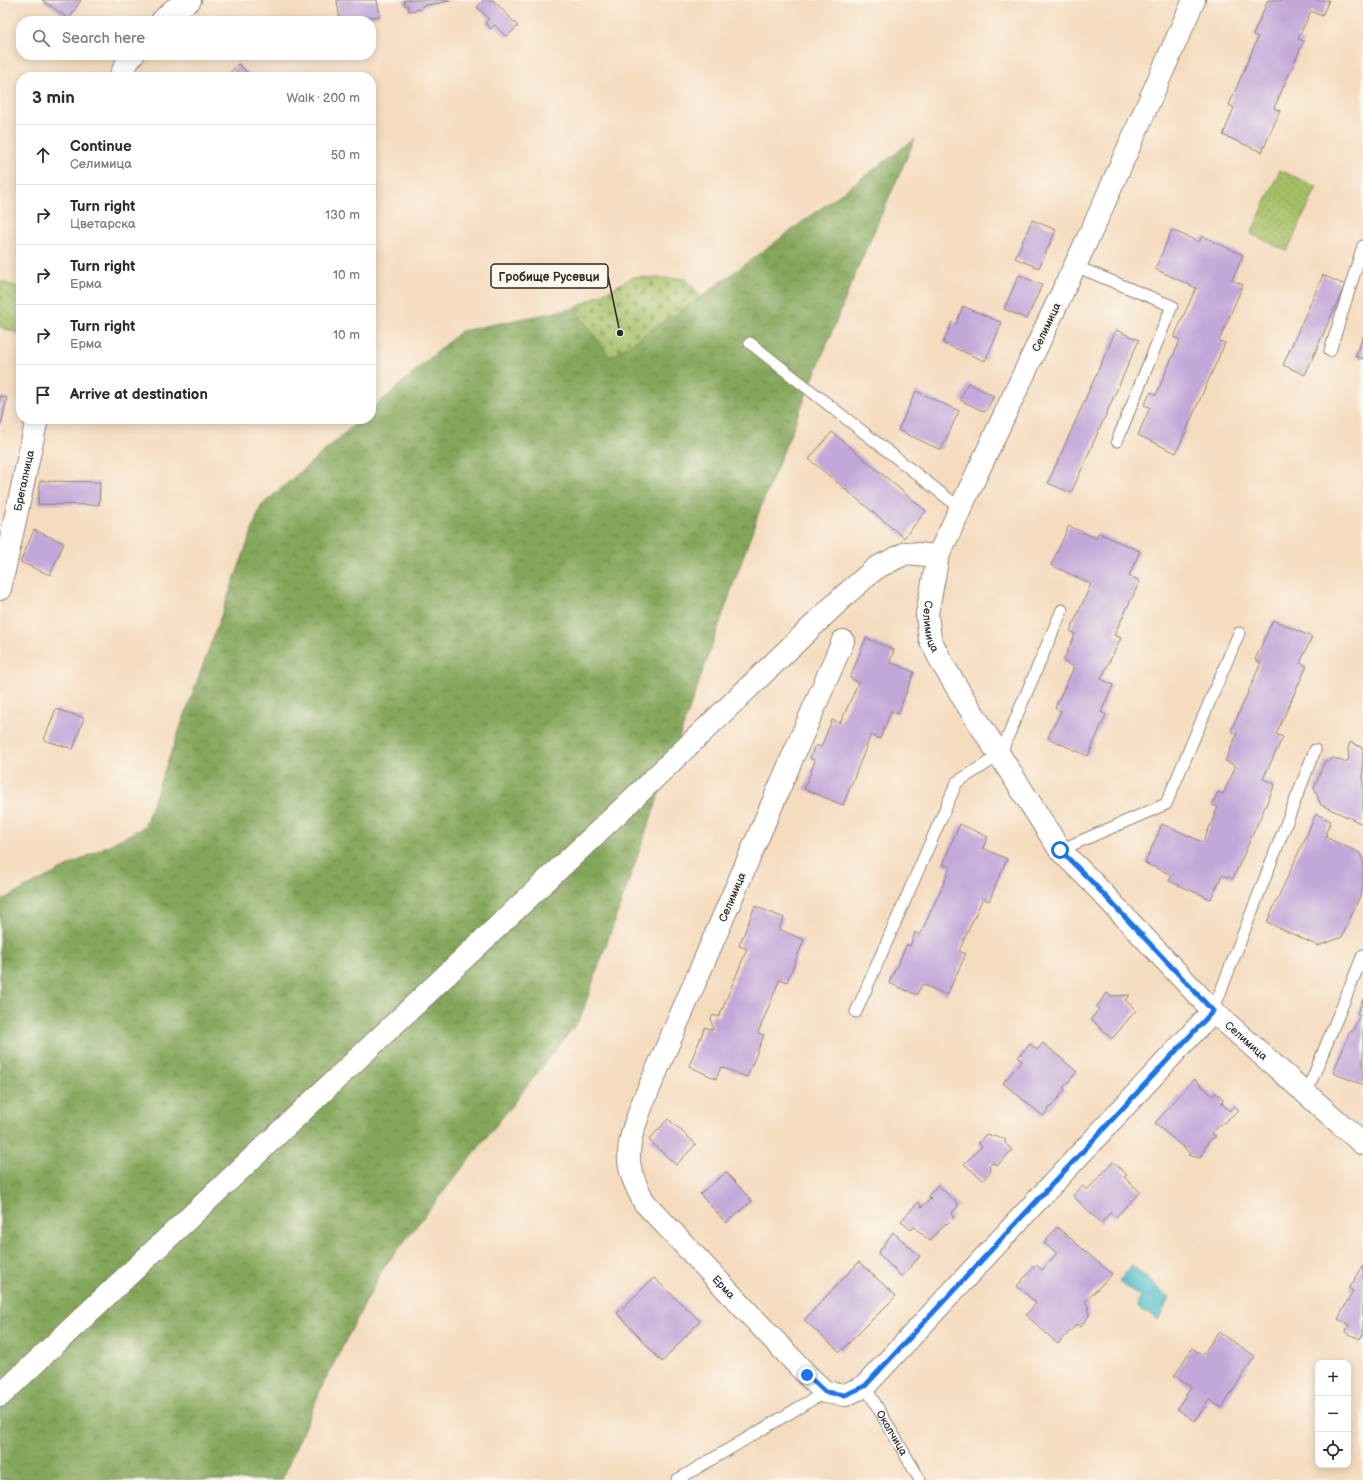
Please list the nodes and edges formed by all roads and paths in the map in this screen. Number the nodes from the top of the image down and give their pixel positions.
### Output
1 (190, 0) edge
2 (1194, 0) edge
3 (167, 16) edge
4 (129, 60) edge
5 (122, 72) edge
6 (1363, 246) edge
7 (1075, 266) junction
8 (750, 343) dead end
9 (1330, 351) dead end
10 (36, 424) edge
11 (1117, 441) dead end
12 (960, 508) junction
13 (938, 556) junction
14 (0, 589) edge
15 (1062, 610) dead end
16 (1239, 633) dead end
17 (843, 641) dead end
18 (1315, 750) dead end
19 (1000, 755) junction
20 (1060, 850) junction
21 (1363, 955) edge
22 (1213, 1011) junction
23 (856, 1012) dead end
24 (1306, 1094) junction
25 (1363, 1144) edge
26 (628, 1156) joint
27 (865, 1386) junction
28 (835, 1394) junction
29 (0, 1396) edge
30 (677, 1480) edge
31 (920, 1480) edge

1 - 3 street
2 - 7 street, Селимица
4 - 5 street
6 - 9 lane
7 - 11 lane
7 - 12 street, Селимица
8 - 12 lane
10 - 14 street, Брегалница
12 - 13 street, Селимица
13 - 19 street, Селимица
13 - 29 street
15 - 19 lane
16 - 20 lane
17 - 26 street, Селимица
18 - 22 lane
19 - 20 street, Селимица
19 - 23 lane
20 - 22 street, Селимица
21 - 24 lane
22 - 24 street, Селимица
22 - 27 street
24 - 25 street, Селимица
26 - 28 street, Ерма
27 - 28 street
27 - 31 lane, Околчица
28 - 30 lane

